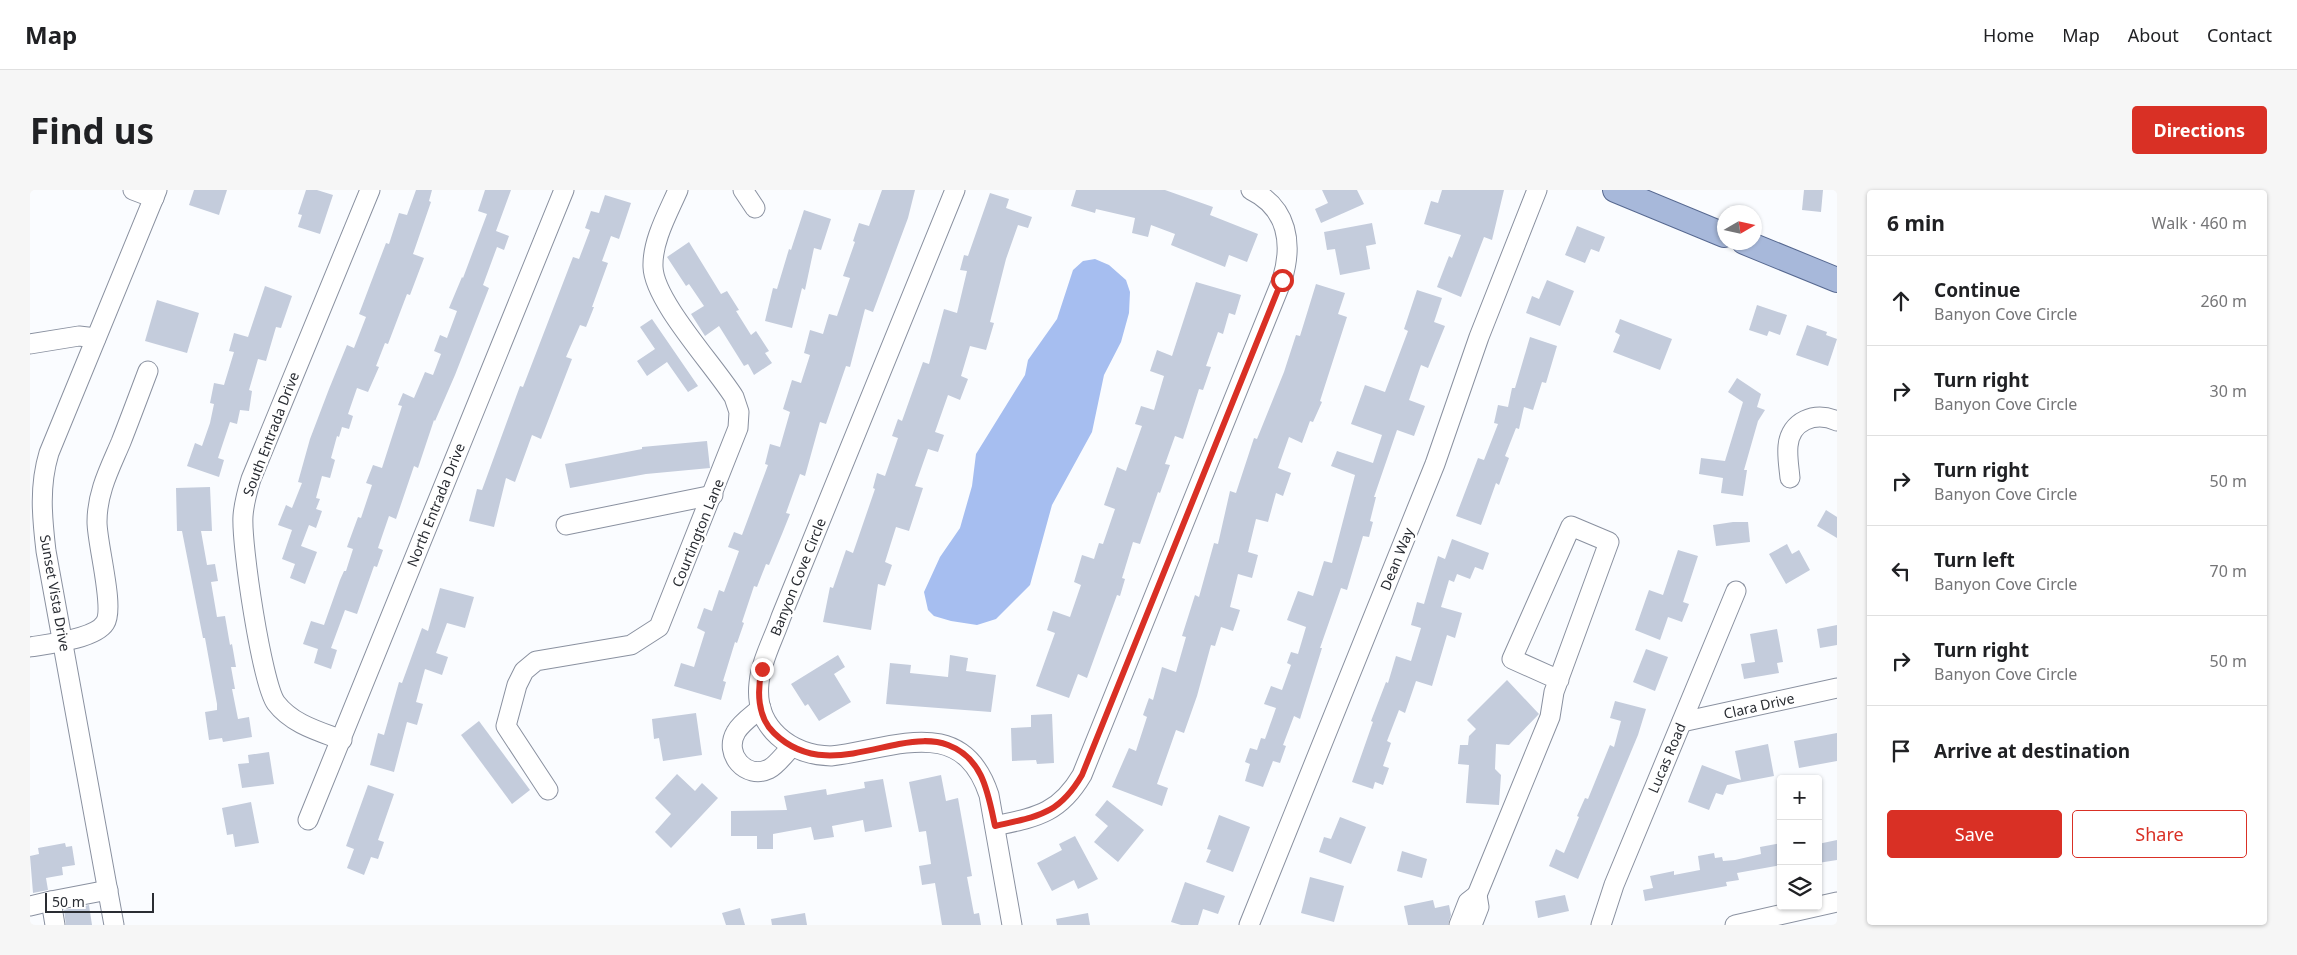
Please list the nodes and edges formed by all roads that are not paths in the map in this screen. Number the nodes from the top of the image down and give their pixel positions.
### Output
1 (133, 190) edge
2 (370, 190) edge
3 (564, 190) edge
4 (678, 190) edge
5 (743, 190) edge
6 (955, 190) edge
7 (1251, 190) edge
8 (1537, 190) edge
9 (1615, 190) edge
10 (155, 194) edge
11 (755, 208) dead end
12 (1717, 232) edge
13 (1762, 249) edge
14 (1837, 280) edge
15 (96, 338) junction
16 (30, 344) edge
17 (148, 371) dead end
18 (1837, 421) edge
19 (38, 463) edge
20 (1790, 478) dead end
21 (713, 495) junction
22 (566, 525) dead end
23 (1736, 591) dead end
24 (63, 642) junction
25 (30, 647) edge
26 (1559, 680) junction
27 (1837, 688) edge
28 (761, 708) junction
29 (1682, 722) junction
30 (342, 740) junction
31 (792, 747) junction
32 (548, 790) dead end
33 (308, 820) dead end
34 (995, 826) junction
35 (108, 890) junction
36 (1477, 895) junction
37 (51, 900) junction
38 (1837, 902) edge
39 (30, 906) edge
40 (1762, 922) edge
41 (55, 925) edge
42 (114, 925) edge
43 (1012, 925) edge
44 (1249, 925) edge
45 (1459, 925) edge
46 (1472, 925) edge
47 (1601, 925) edge
48 (1735, 925) edge

1 - 10 street
2 - 30 street, South Entrada Drive
3 - 30 street, North Entrada Drive
4 - 21 street, Courtington Lane
5 - 11 street
6 - 28 street, Banyon Cove Circle
7 - 34 street
8 - 44 street, Dean Way
9 - 12 main road
10 - 15 street, Sunset Vista Drive
13 - 14 main road
15 - 16 street
15 - 19 street, Sunset Vista Drive
17 - 24 street
18 - 20 street
19 - 24 street, Sunset Vista Drive
21 - 22 street
21 - 32 street, Courtington Lane
23 - 29 street, Lucas Road
24 - 25 street
24 - 35 street, Sunset Vista Drive
26 - 26 street
26 - 36 street
27 - 29 street, Clara Drive
28 - 31 street, Banyon Cove Circle
28 - 31 street
29 - 47 street, Lucas Road
30 - 33 street, North Entrada Drive
31 - 34 street, Banyon Cove Circle
34 - 43 street, Banyon Cove Circle
35 - 37 street
35 - 42 street, Sunset Vista Drive
36 - 45 street
36 - 46 street
37 - 39 street
37 - 41 street
38 - 40 street
40 - 48 street

